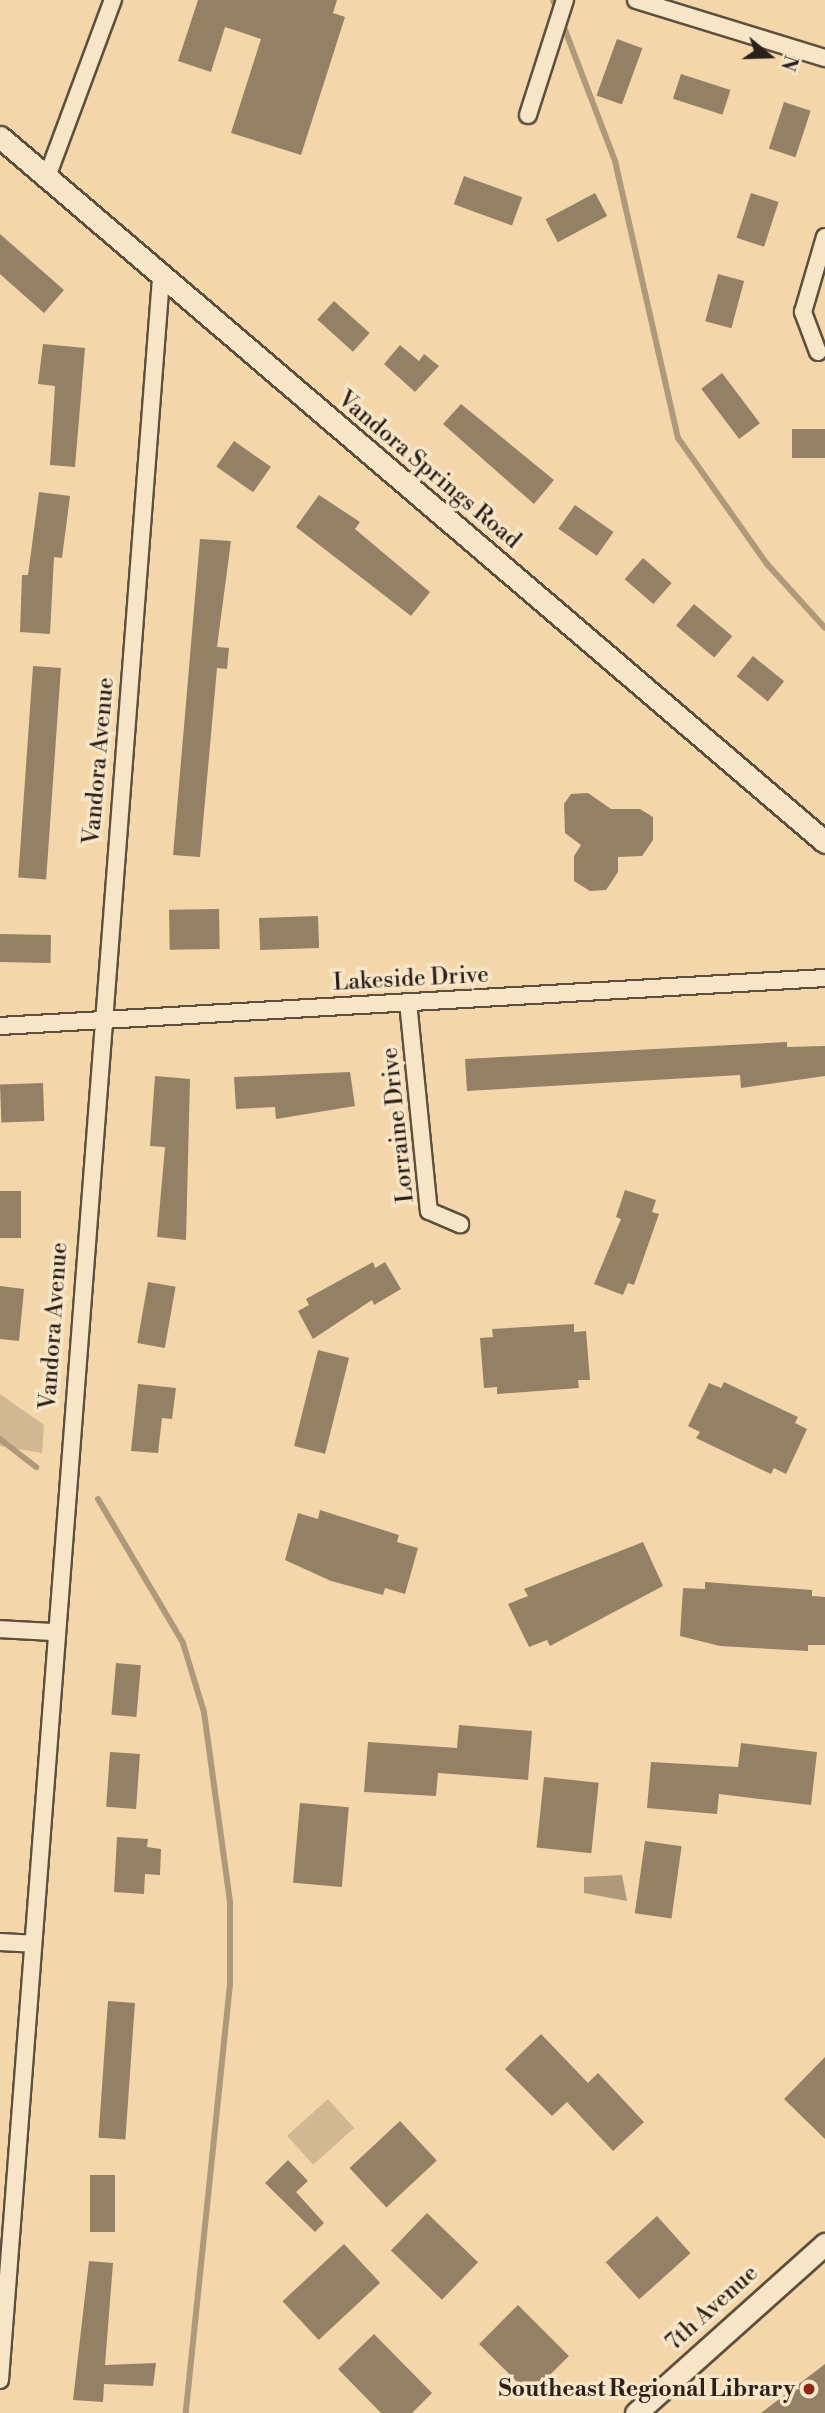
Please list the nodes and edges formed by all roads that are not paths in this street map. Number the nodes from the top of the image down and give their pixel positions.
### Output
1 (113, 0) edge
2 (565, 0) edge
3 (636, 0) edge
4 (825, 58) edge
5 (528, 115) dead end
6 (0, 137) edge
7 (47, 177) junction
8 (825, 237) edge
9 (161, 277) junction
10 (818, 352) dead end
11 (825, 842) edge
12 (825, 978) edge
13 (408, 1002) junction
14 (101, 1020) junction
15 (0, 1026) edge
16 (460, 1224) dead end
17 (0, 1629) edge
18 (53, 1632) junction
19 (0, 1942) edge
20 (33, 1944) junction
21 (825, 2244) edge
22 (0, 2380) edge
23 (636, 2413) edge

1 - 7 street
2 - 5 street
3 - 4 street
6 - 7 street, Vandora Springs Road
7 - 9 street, Vandora Springs Road
8 - 10 street
9 - 11 street, Vandora Springs Road
9 - 14 street, Vandora Avenue
12 - 13 street, Lakeside Drive
13 - 14 street, Lakeside Drive
13 - 16 street, Lorraine Drive
14 - 15 street, Lakeside Drive
14 - 18 street, Vandora Avenue
17 - 18 street
18 - 20 street, Vandora Avenue
19 - 20 street
20 - 22 street, Vandora Avenue
21 - 23 street, 7th Avenue

